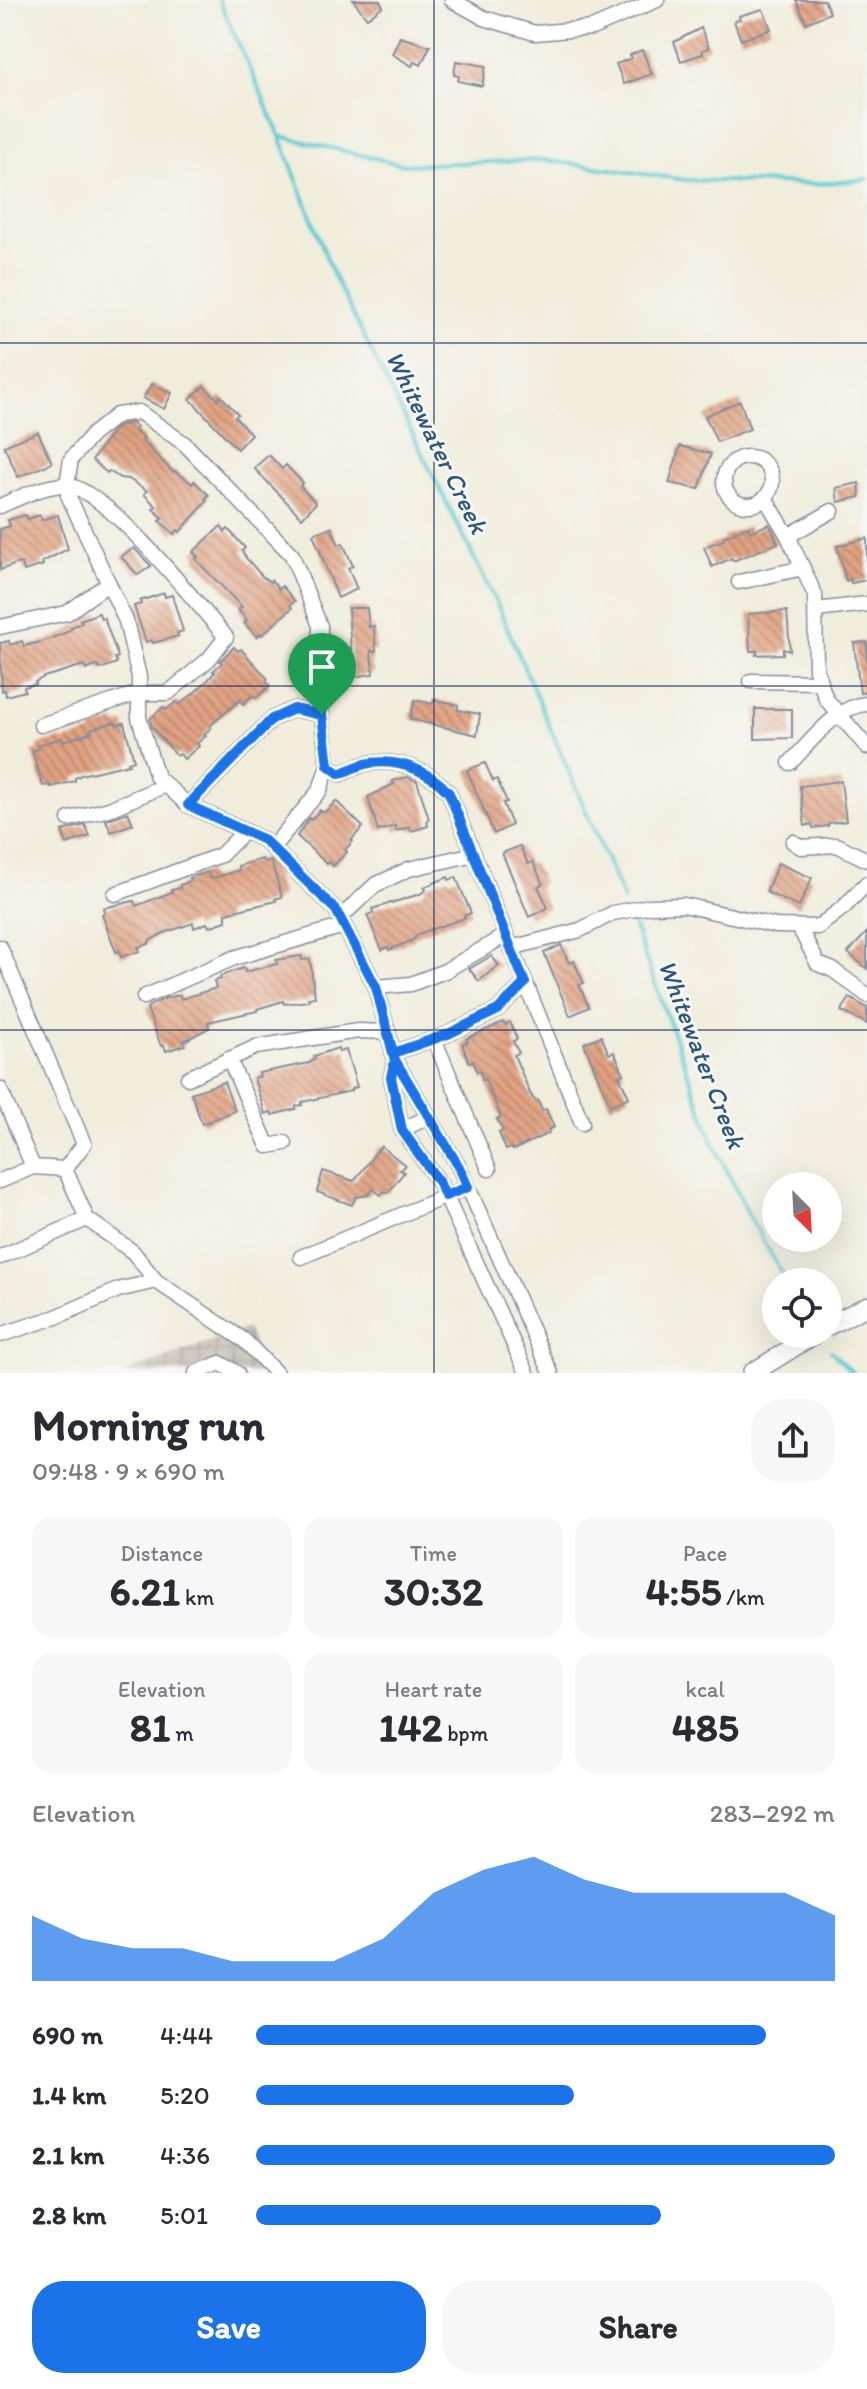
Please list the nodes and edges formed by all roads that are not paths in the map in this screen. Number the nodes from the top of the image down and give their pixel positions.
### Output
1 (452, 0) edge
2 (657, 0) edge
3 (67, 485) junction
4 (765, 498) dead end
5 (0, 506) edge
6 (832, 511) dead end
7 (788, 536) junction
8 (803, 568) junction
9 (739, 582) dead end
10 (109, 583) junction
11 (867, 604) edge
12 (816, 610) junction
13 (0, 627) edge
14 (751, 681) dead end
15 (820, 682) junction
16 (139, 693) junction
17 (867, 704) edge
18 (840, 714) junction
19 (322, 715) junction
20 (41, 725) dead end
21 (867, 747) edge
22 (790, 763) dead end
23 (328, 765) junction
24 (166, 785) junction
25 (188, 805) junction
26 (69, 819) dead end
27 (245, 831) junction
28 (793, 842) dead end
29 (272, 848) junction
30 (474, 854) junction
31 (867, 860) edge
32 (867, 883) edge
33 (115, 894) dead end
34 (342, 922) junction
35 (799, 927) junction
36 (509, 942) junction
37 (0, 947) edge
38 (525, 983) junction
39 (376, 987) junction
40 (867, 995) edge
41 (144, 997) dead end
42 (388, 1032) junction
43 (434, 1039) junction
44 (394, 1056) junction
45 (229, 1059) junction
46 (188, 1078) dead end
47 (0, 1089) edge
48 (418, 1099) junction
49 (420, 1121) junction
50 (582, 1123) dead end
51 (402, 1130) junction
52 (285, 1143) dead end
53 (456, 1162) junction
54 (33, 1167) junction
55 (65, 1169) junction
56 (489, 1169) dead end
57 (0, 1181) edge
58 (468, 1187) junction
59 (445, 1196) junction
60 (87, 1219) junction
61 (0, 1257) edge
62 (301, 1257) dead end
63 (156, 1281) junction
64 (867, 1306) edge
65 (526, 1315) junction
66 (842, 1319) edge
67 (505, 1325) junction
68 (0, 1335) edge
69 (792, 1348) edge
70 (196, 1373) edge
71 (237, 1373) edge
72 (276, 1373) edge
73 (527, 1373) edge
74 (551, 1373) edge
75 (752, 1373) edge

1 - 2 street
3 - 5 street
3 - 10 street
3 - 16 street
3 - 19 street
4 - 7 street
6 - 7 street
7 - 8 street
8 - 9 street
8 - 12 street
10 - 13 street
10 - 16 street
11 - 12 street
12 - 15 street
14 - 15 street
15 - 18 street
16 - 20 street
16 - 24 street
17 - 18 street
18 - 21 street
18 - 22 street
19 - 23 street
19 - 25 street
23 - 29 street
23 - 30 street
24 - 25 street
24 - 26 street
25 - 27 street
27 - 29 street
27 - 33 street
28 - 31 street
29 - 34 street
30 - 34 street
30 - 36 street
32 - 35 street
34 - 39 street
34 - 41 street
35 - 36 street
35 - 40 street
36 - 38 street
36 - 39 street
37 - 55 street
38 - 43 street
38 - 50 street
39 - 42 street
42 - 44 street
42 - 45 street
43 - 44 street
43 - 56 street
44 - 48 street
44 - 51 street
45 - 46 street
45 - 52 street
47 - 54 street
48 - 49 street
48 - 53 street
49 - 51 street
49 - 53 street
51 - 59 street
53 - 58 street
54 - 55 street
54 - 57 street
55 - 60 street
58 - 59 street
58 - 65 street
59 - 62 street
59 - 67 street
60 - 61 street
60 - 63 street
63 - 68 street
63 - 72 street
64 - 66 main road
65 - 67 street
65 - 74 street
67 - 73 street
69 - 75 main road
70 - 71 street

